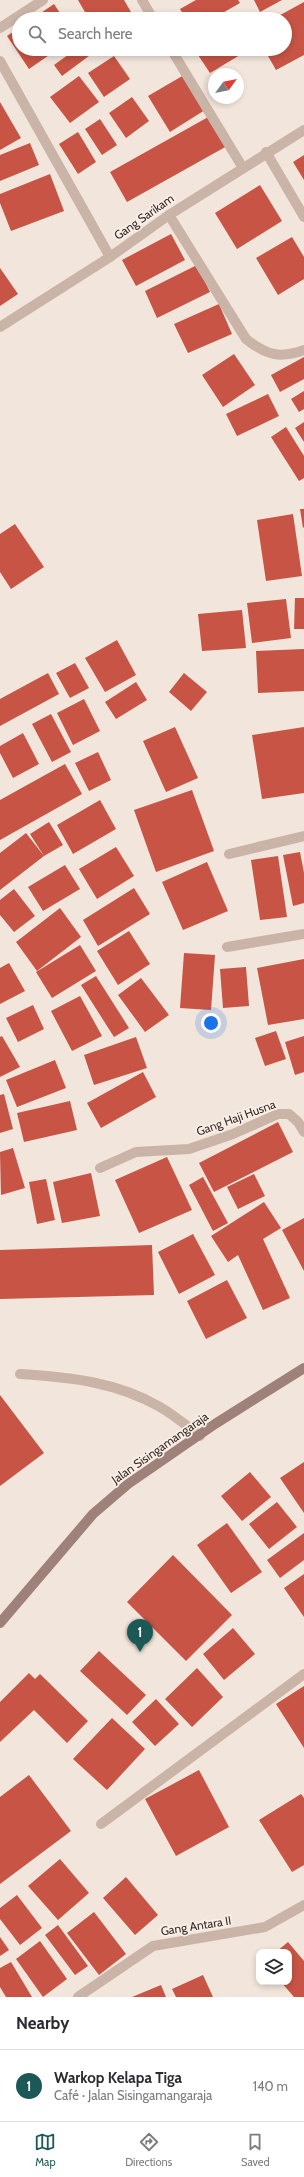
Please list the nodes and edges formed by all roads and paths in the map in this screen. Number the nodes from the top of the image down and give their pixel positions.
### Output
1 (44, 0) edge
2 (142, 0) edge
3 (25, 12) edge
4 (149, 12) edge
5 (12, 20) edge
6 (0, 28) edge
7 (175, 56) edge
8 (0, 61) edge
9 (304, 130) edge
10 (266, 152) junction
11 (243, 168) junction
12 (169, 215) junction
13 (304, 217) edge
14 (110, 257) junction
15 (0, 327) edge
16 (304, 350) edge
17 (304, 836) edge
18 (229, 854) dead end
19 (304, 934) edge
20 (227, 946) dead end
21 (304, 1132) edge
22 (100, 1168) dead end
23 (304, 1368) edge
24 (20, 1374) dead end
25 (200, 1436) junction
26 (0, 1623) edge
27 (304, 1674) edge
28 (101, 1824) dead end
29 (304, 1905) edge
30 (78, 1997) edge

1 - 3 street
2 - 4 street
5 - 6 street
7 - 11 street
8 - 14 street
9 - 10 street, Gang Sarikam
10 - 11 street, Gang Sarikam
10 - 13 street
11 - 12 street, Gang Sarikam
12 - 14 street, Gang Sarikam
12 - 16 street
14 - 15 street, Gang Sarikam
17 - 18 street
19 - 20 street
21 - 22 street, Gang Haji Husna
23 - 25 main road, Jalan Sisingamangaraja
24 - 25 street
25 - 26 main road, Jalan Sisingamangaraja
27 - 28 street
29 - 30 street, Gang Antara II

